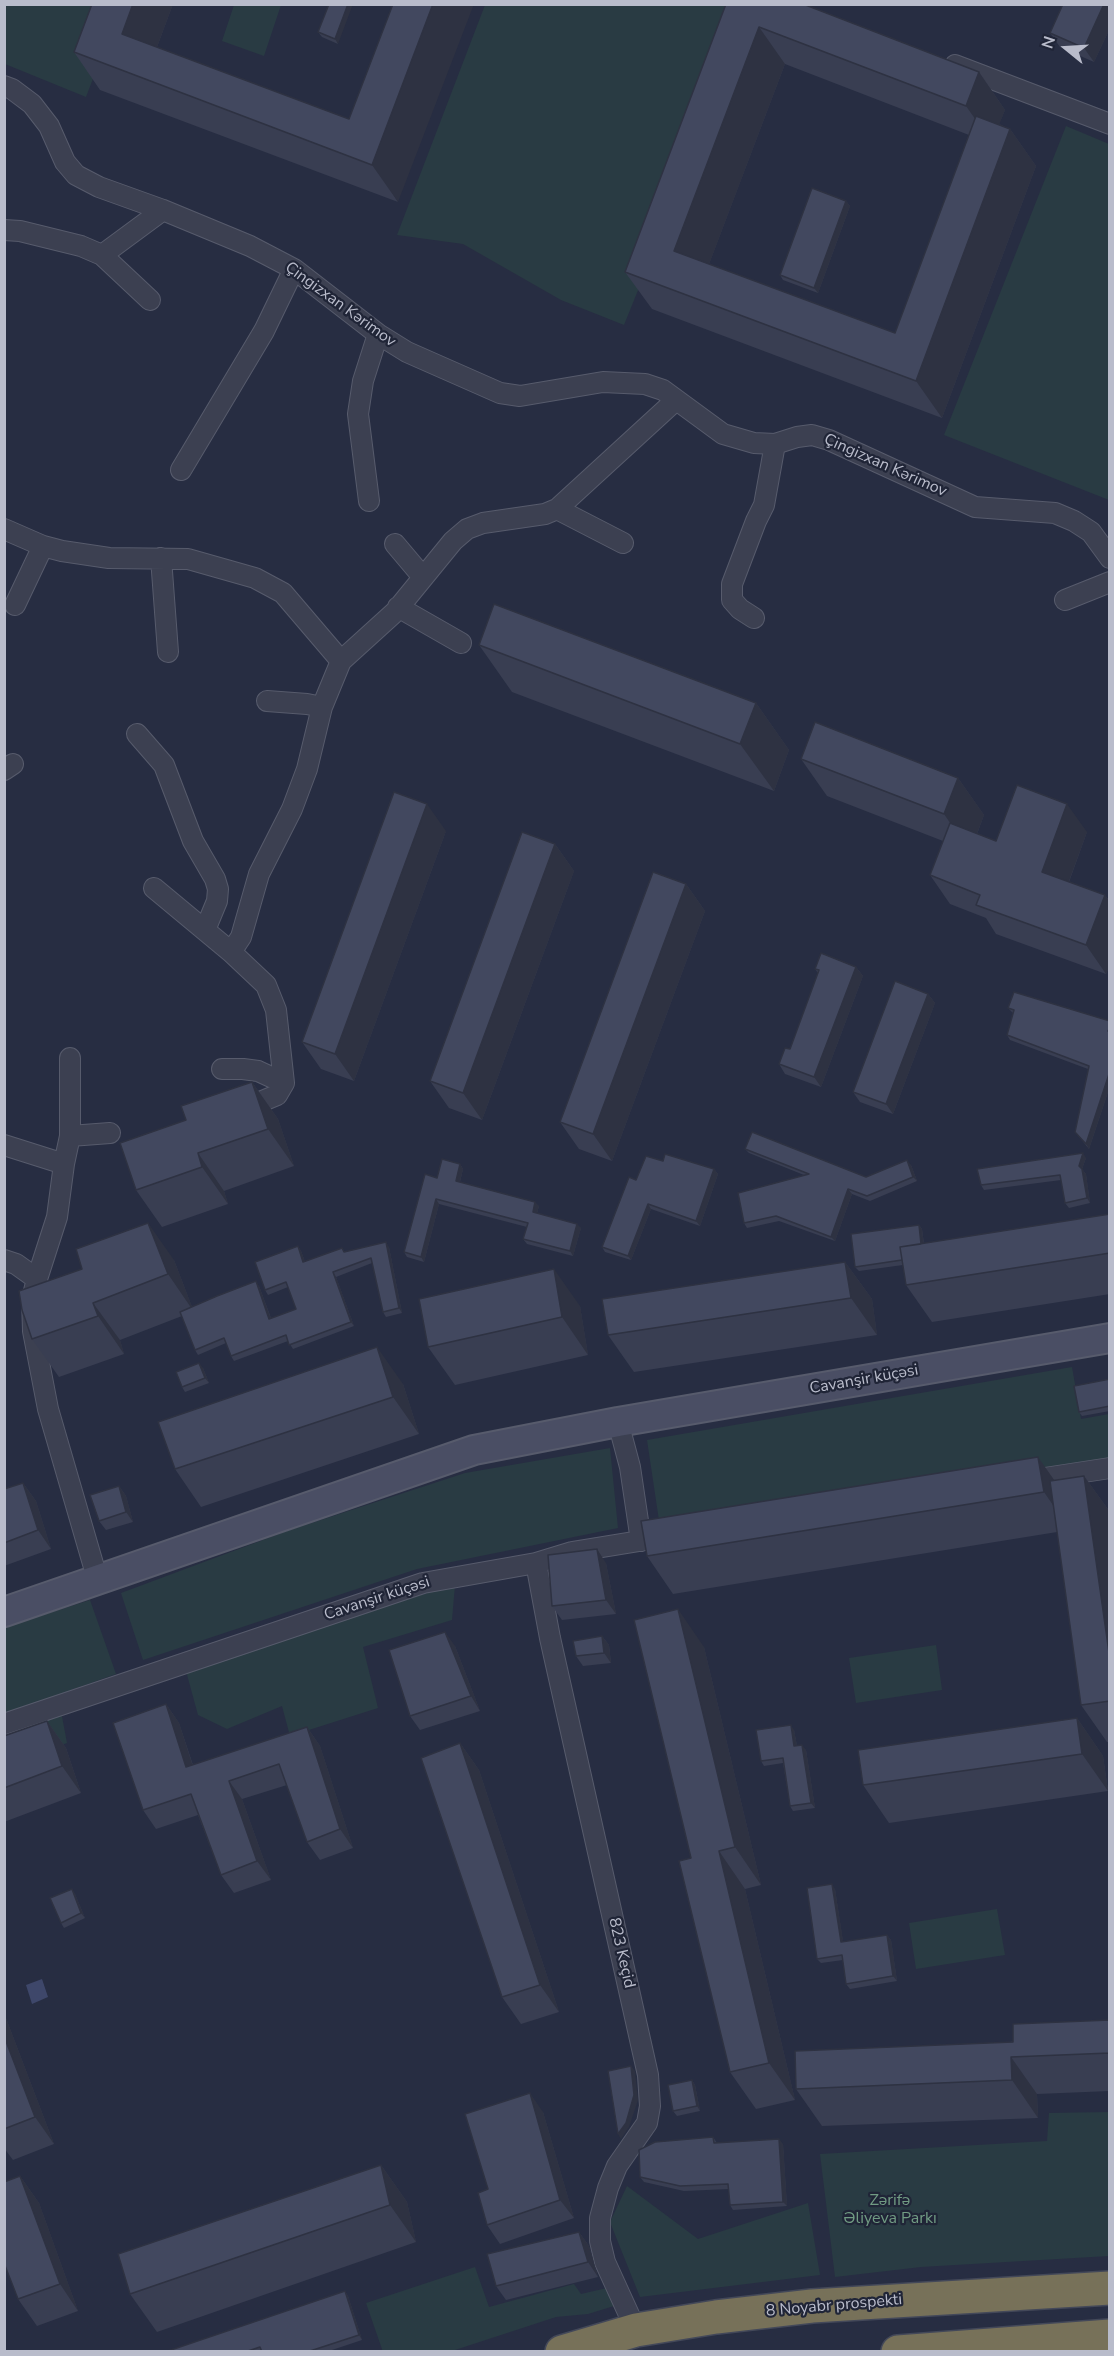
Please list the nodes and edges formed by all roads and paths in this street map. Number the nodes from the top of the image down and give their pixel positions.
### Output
1 (940, 59) edge
2 (4, 86) edge
3 (1110, 124) edge
4 (163, 210) junction
5 (4, 230) edge
6 (102, 255) junction
7 (294, 269) junction
8 (150, 300) dead end
9 (378, 334) junction
10 (676, 400) junction
11 (774, 444) junction
12 (181, 470) dead end
13 (369, 501) dead end
14 (557, 509) junction
15 (4, 529) edge
16 (623, 543) dead end
17 (395, 544) dead end
18 (43, 546) junction
19 (161, 558) junction
20 (1110, 558) edge
21 (422, 576) junction
22 (1110, 582) edge
23 (1065, 600) dead end
24 (15, 605) dead end
25 (398, 607) junction
26 (754, 618) dead end
27 (461, 643) dead end
28 (168, 652) dead end
29 (341, 662) junction
30 (267, 701) dead end
31 (322, 707) junction
32 (137, 734) dead end
33 (154, 888) dead end
34 (205, 930) junction
35 (231, 952) junction
36 (69, 1058) dead end
37 (222, 1069) dead end
38 (284, 1083) junction
39 (248, 1107) edge
40 (110, 1133) dead end
41 (70, 1136) junction
42 (4, 1145) edge
43 (64, 1164) junction
44 (4, 1260) edge
45 (37, 1279) junction
46 (1110, 1338) edge
47 (618, 1422) junction
48 (1110, 1468) edge
49 (1004, 1485) edge
50 (687, 1533) edge
51 (641, 1541) junction
52 (536, 1563) junction
53 (98, 1581) junction
54 (4, 1612) edge
55 (4, 1724) edge
56 (1110, 2288) edge
57 (636, 2331) junction
58 (1110, 2336) edge
59 (562, 2352) edge
60 (898, 2352) edge

1 - 3 street
2 - 4 street, Çingizxan Kərimov
4 - 6 street
4 - 7 street, Çingizxan Kərimov
5 - 6 street
6 - 8 street
7 - 9 street, Çingizxan Kərimov
7 - 12 street
9 - 10 street, Çingizxan Kərimov
9 - 13 street
10 - 11 street, Çingizxan Kərimov
10 - 14 street
11 - 20 street, Çingizxan Kərimov
11 - 26 street
14 - 16 street
14 - 21 street
15 - 18 street
17 - 21 street
18 - 19 street
18 - 24 street
19 - 28 street
19 - 29 street
21 - 25 street
22 - 23 street
25 - 27 street
25 - 29 street
29 - 31 street
30 - 31 street
31 - 35 street
32 - 34 street
33 - 34 street
34 - 35 street
35 - 38 street
36 - 41 street
37 - 38 street
38 - 39 street
40 - 41 street
41 - 43 street
42 - 43 street
43 - 45 street
44 - 45 street
45 - 53 street
46 - 47 street, Cavanşir küçəsi
47 - 51 street
47 - 53 street, Cavanşir küçəsi
48 - 49 street
50 - 51 street, Cavanşir küçəsi
51 - 52 street, Cavanşir küçəsi
52 - 55 street, Cavanşir küçəsi
52 - 57 street, 823 Keçid
53 - 54 street, Cavanşir küçəsi
56 - 57 highway, 8 Noyabr prospekti
57 - 59 highway, 8 Noyabr prospekti
58 - 60 highway

